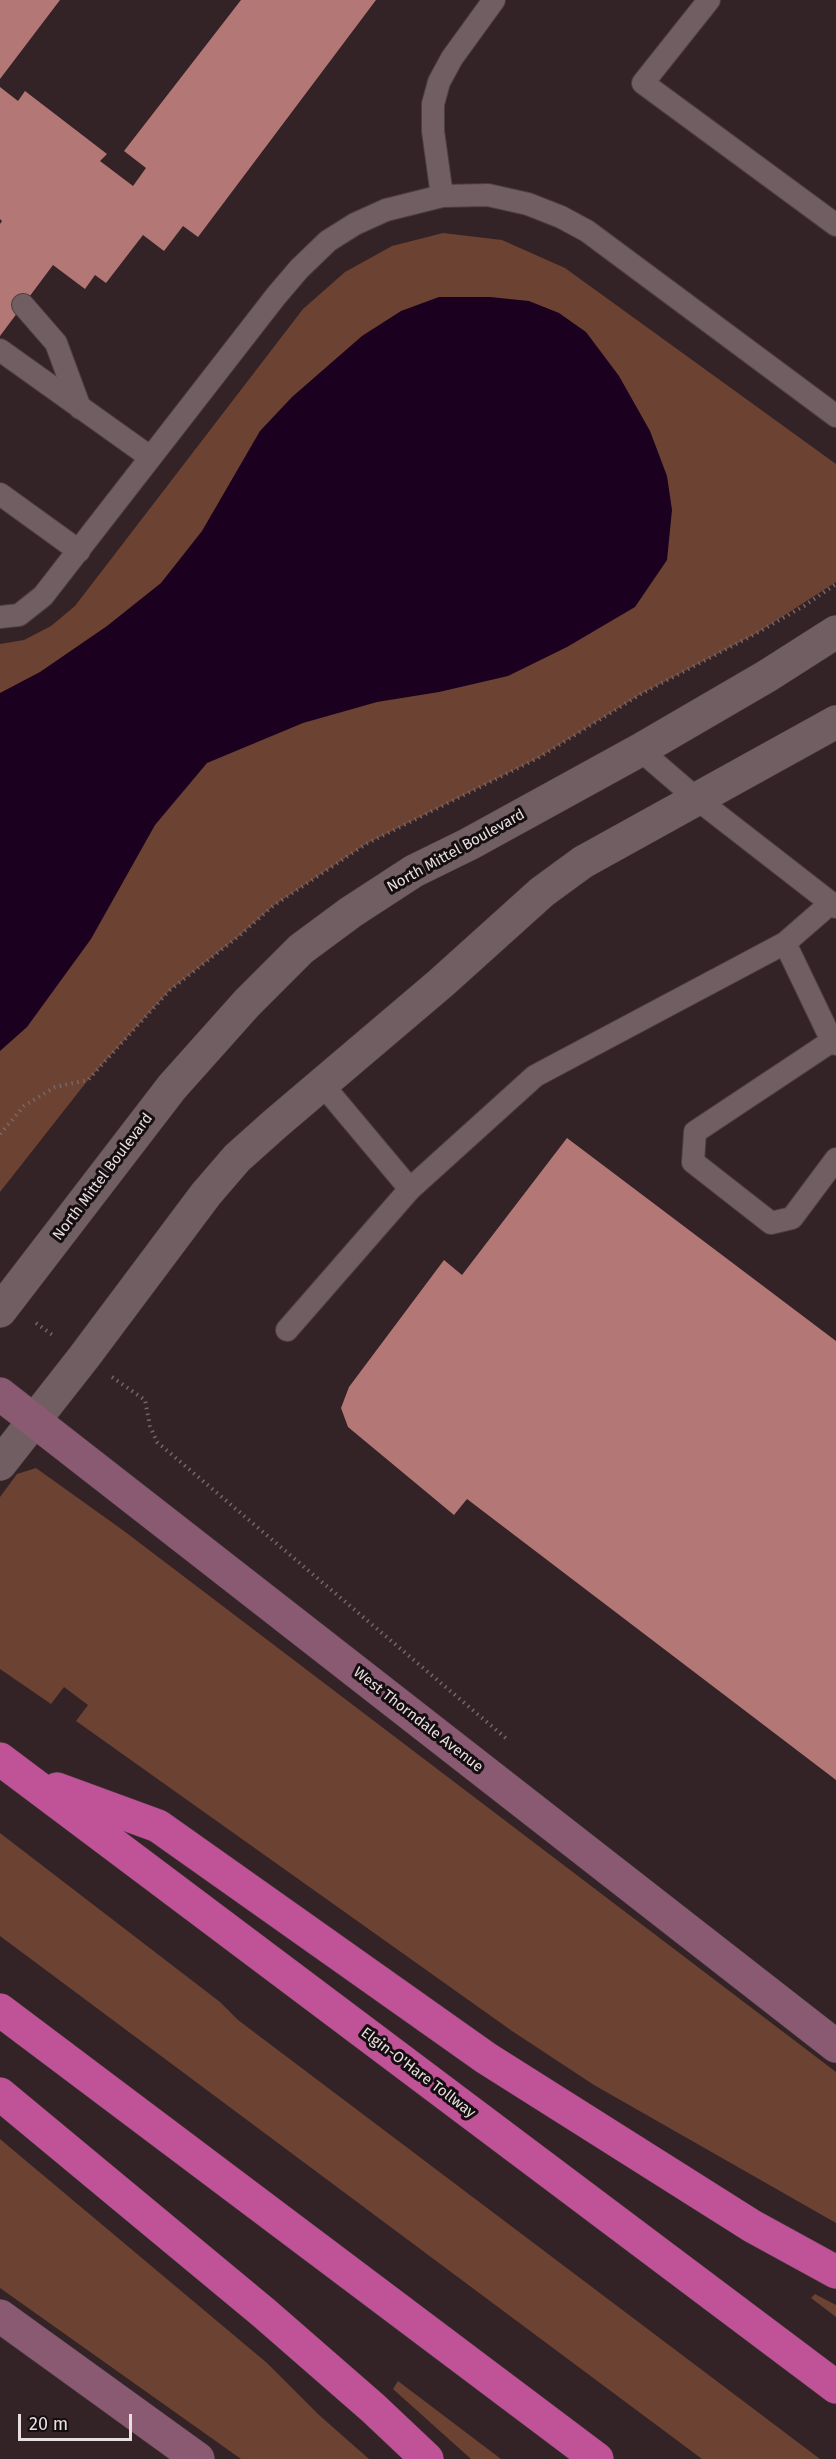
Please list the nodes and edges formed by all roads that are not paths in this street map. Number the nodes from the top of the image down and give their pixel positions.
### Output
1 (494, 0) edge
2 (709, 0) edge
3 (442, 196) junction
4 (836, 225) edge
5 (24, 304) dead end
6 (0, 350) edge
7 (80, 408) junction
8 (836, 416) edge
9 (150, 458) junction
10 (0, 494) edge
11 (79, 552) junction
12 (0, 618) edge
13 (836, 632) edge
14 (836, 722) edge
15 (640, 750) junction
16 (697, 798) junction
17 (833, 905) edge
18 (785, 943) junction
19 (834, 1042) edge
20 (322, 1084) junction
21 (836, 1159) edge
22 (411, 1189) junction
23 (0, 1311) edge
24 (287, 1330) dead end
25 (0, 1394) edge
26 (34, 1420) junction
27 (0, 1464) edge
28 (11, 1768) edge
29 (0, 2010) edge
30 (836, 2046) edge
31 (0, 2094) edge
32 (836, 2272) edge
33 (0, 2316) edge
34 (836, 2387) edge
35 (198, 2459) edge
36 (427, 2459) edge
37 (597, 2459) edge

1 - 3 lane
2 - 4 lane
3 - 8 lane
3 - 9 lane
5 - 7 lane
6 - 7 lane
7 - 9 lane
9 - 11 lane
10 - 11 lane
11 - 12 lane
13 - 15 street, North Mittel Boulevard
14 - 16 street
15 - 16 lane
15 - 23 street, North Mittel Boulevard
16 - 17 lane
16 - 20 street
17 - 18 lane
18 - 19 lane
18 - 22 lane
19 - 21 lane
20 - 22 lane
20 - 26 street
22 - 24 lane
25 - 26 main road, West Thorndale Avenue
26 - 27 street
26 - 30 main road, West Thorndale Avenue
28 - 32 highway
28 - 34 highway, Elgin-O'Hare Tollway
29 - 37 highway
31 - 36 highway
33 - 35 main road

